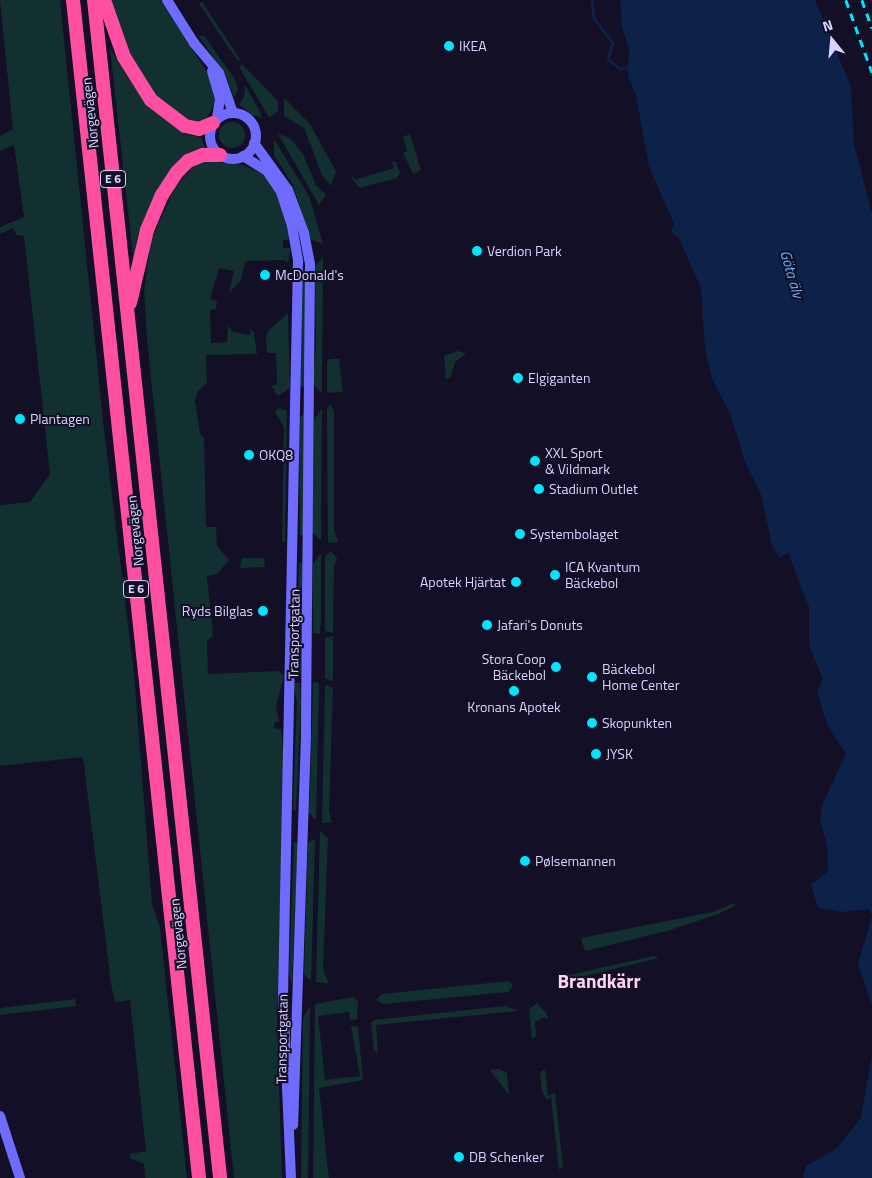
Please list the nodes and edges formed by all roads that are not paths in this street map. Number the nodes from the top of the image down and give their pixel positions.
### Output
1 (73, 0) edge
2 (94, 0) edge
3 (104, 0) edge
4 (167, 0) edge
5 (208, 60) junction
6 (233, 113) junction
7 (215, 121) junction
8 (254, 143) junction
9 (220, 155) junction
10 (243, 156) junction
11 (128, 315) junction
12 (0, 1116) edge
13 (291, 1140) junction
14 (20, 1178) edge
15 (199, 1178) edge
16 (220, 1178) edge
17 (291, 1178) edge

1 - 15 highway, Norgevägen / E 6
2 - 11 highway, Norgevägen / E 6
3 - 7 highway
4 - 5 street
5 - 6 street
5 - 7 street
6 - 7 street
6 - 8 street, Transportgatan
7 - 9 street
8 - 10 street
8 - 13 street, Transportgatan
9 - 10 street, Transportgatan
9 - 11 highway
10 - 13 street, Transportgatan
11 - 16 highway, Norgevägen / E 6
12 - 14 street
13 - 17 street, Transportgatan

